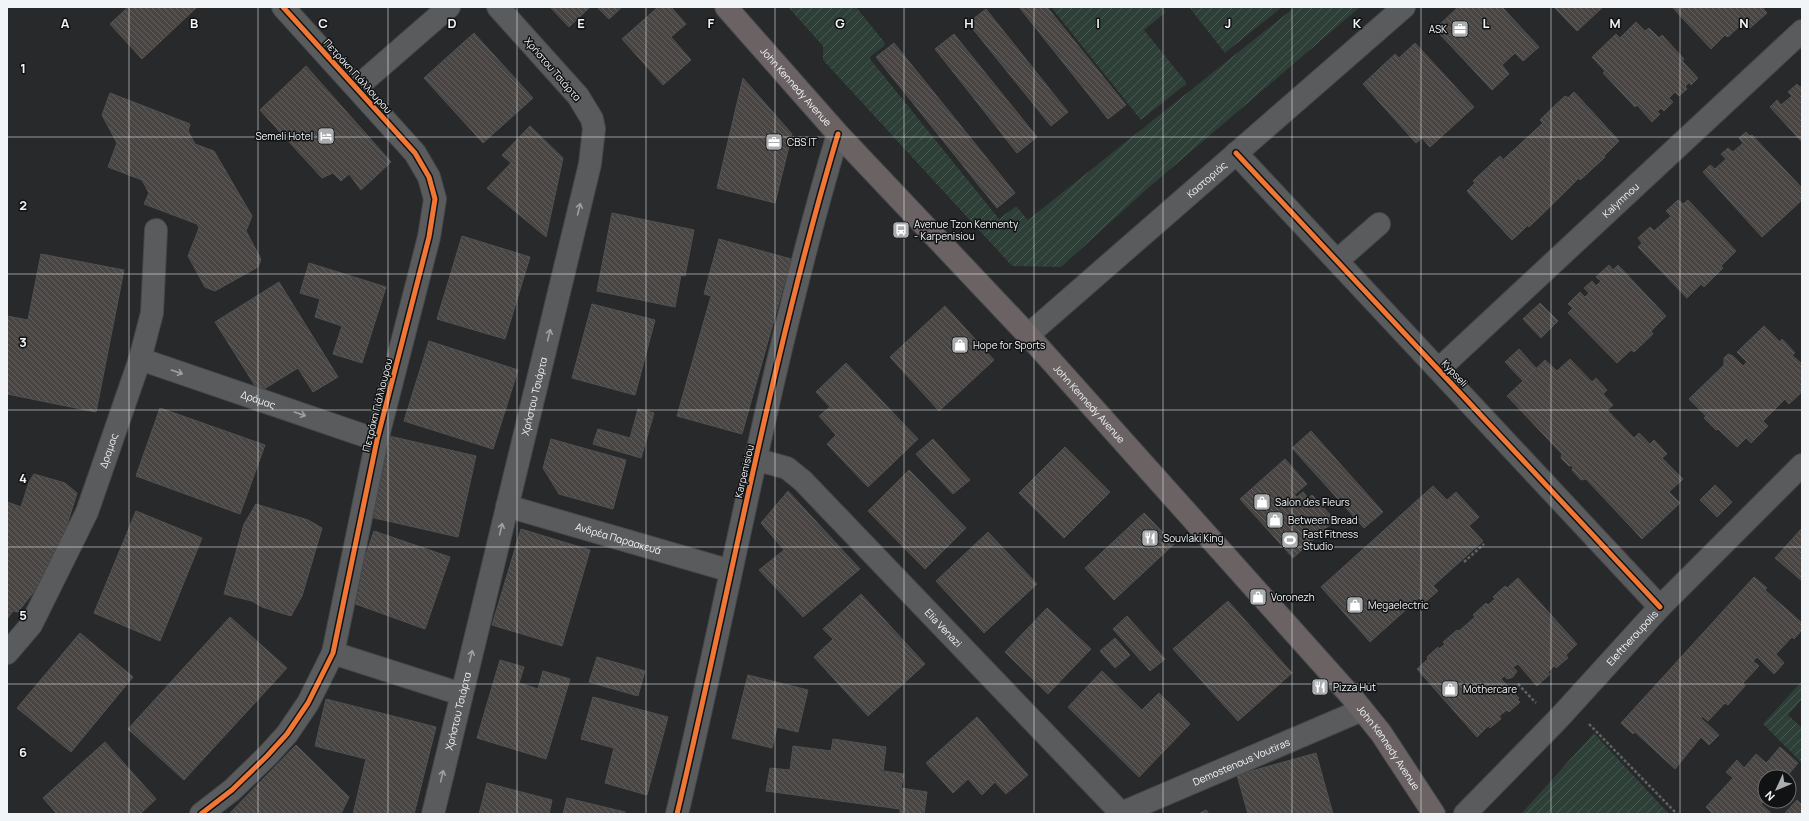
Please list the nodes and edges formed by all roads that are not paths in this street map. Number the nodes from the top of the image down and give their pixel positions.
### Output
1 (282, 7) edge
2 (449, 7) edge
3 (498, 7) edge
4 (726, 7) edge
5 (1404, 7) edge
6 (1802, 31) edge
7 (357, 87) junction
8 (838, 134) junction
9 (1236, 152) junction
10 (1379, 224) dead end
11 (156, 230) dead end
12 (1338, 260) junction
13 (1028, 335) junction
14 (140, 359) junction
15 (1439, 369) junction
16 (377, 440) junction
17 (755, 459) junction
18 (1802, 465) edge
19 (507, 506) junction
20 (731, 571) junction
21 (1660, 608) junction
22 (7, 653) edge
23 (333, 653) junction
24 (461, 694) junction
25 (1362, 710) junction
26 (201, 814) edge
27 (434, 814) edge
28 (682, 814) edge
29 (1120, 814) edge
30 (1434, 814) edge
31 (1465, 814) edge

1 - 7 street, Πετράκη Γιάλλουρου
2 - 7 street
19 -> 3 street, Χρήστου Τσιάρτα
4 - 8 main road, John Kennedy Avenue
5 - 9 street, Καστοριάς
6 - 15 street, Kalymnou
7 - 16 street, Πετράκη Γιάλλουρου
8 - 13 main road, John Kennedy Avenue
8 - 17 street, Karpenisiou
9 - 12 street, Kypseli
9 - 13 street, Καστοριάς
10 - 12 street
11 - 14 street, Δραμας
12 - 15 street, Kypseli
13 - 25 main road, John Kennedy Avenue
14 -> 16 street, Δράμας
14 - 22 street, Δραμας
15 - 21 street, Kypseli
16 - 23 street, Πετράκη Γιάλλουρου
17 - 20 street, Karpenisiou
17 - 29 street, Elia Venazi
18 - 21 street, Eleftheroupolis
19 - 20 street, Ανδρέα Παρασκευά
24 -> 19 street, Χρήστου Τσιάρτα
20 - 28 street, Karpenisiou
21 - 31 street, Eleftheroupolis
23 - 24 street
23 - 26 street, Πετράκη Γιάλλουρου
27 -> 24 street, Χρήστου Τσιάρτα
25 - 29 street, Demostenous Voutiras
25 - 30 main road, John Kennedy Avenue

